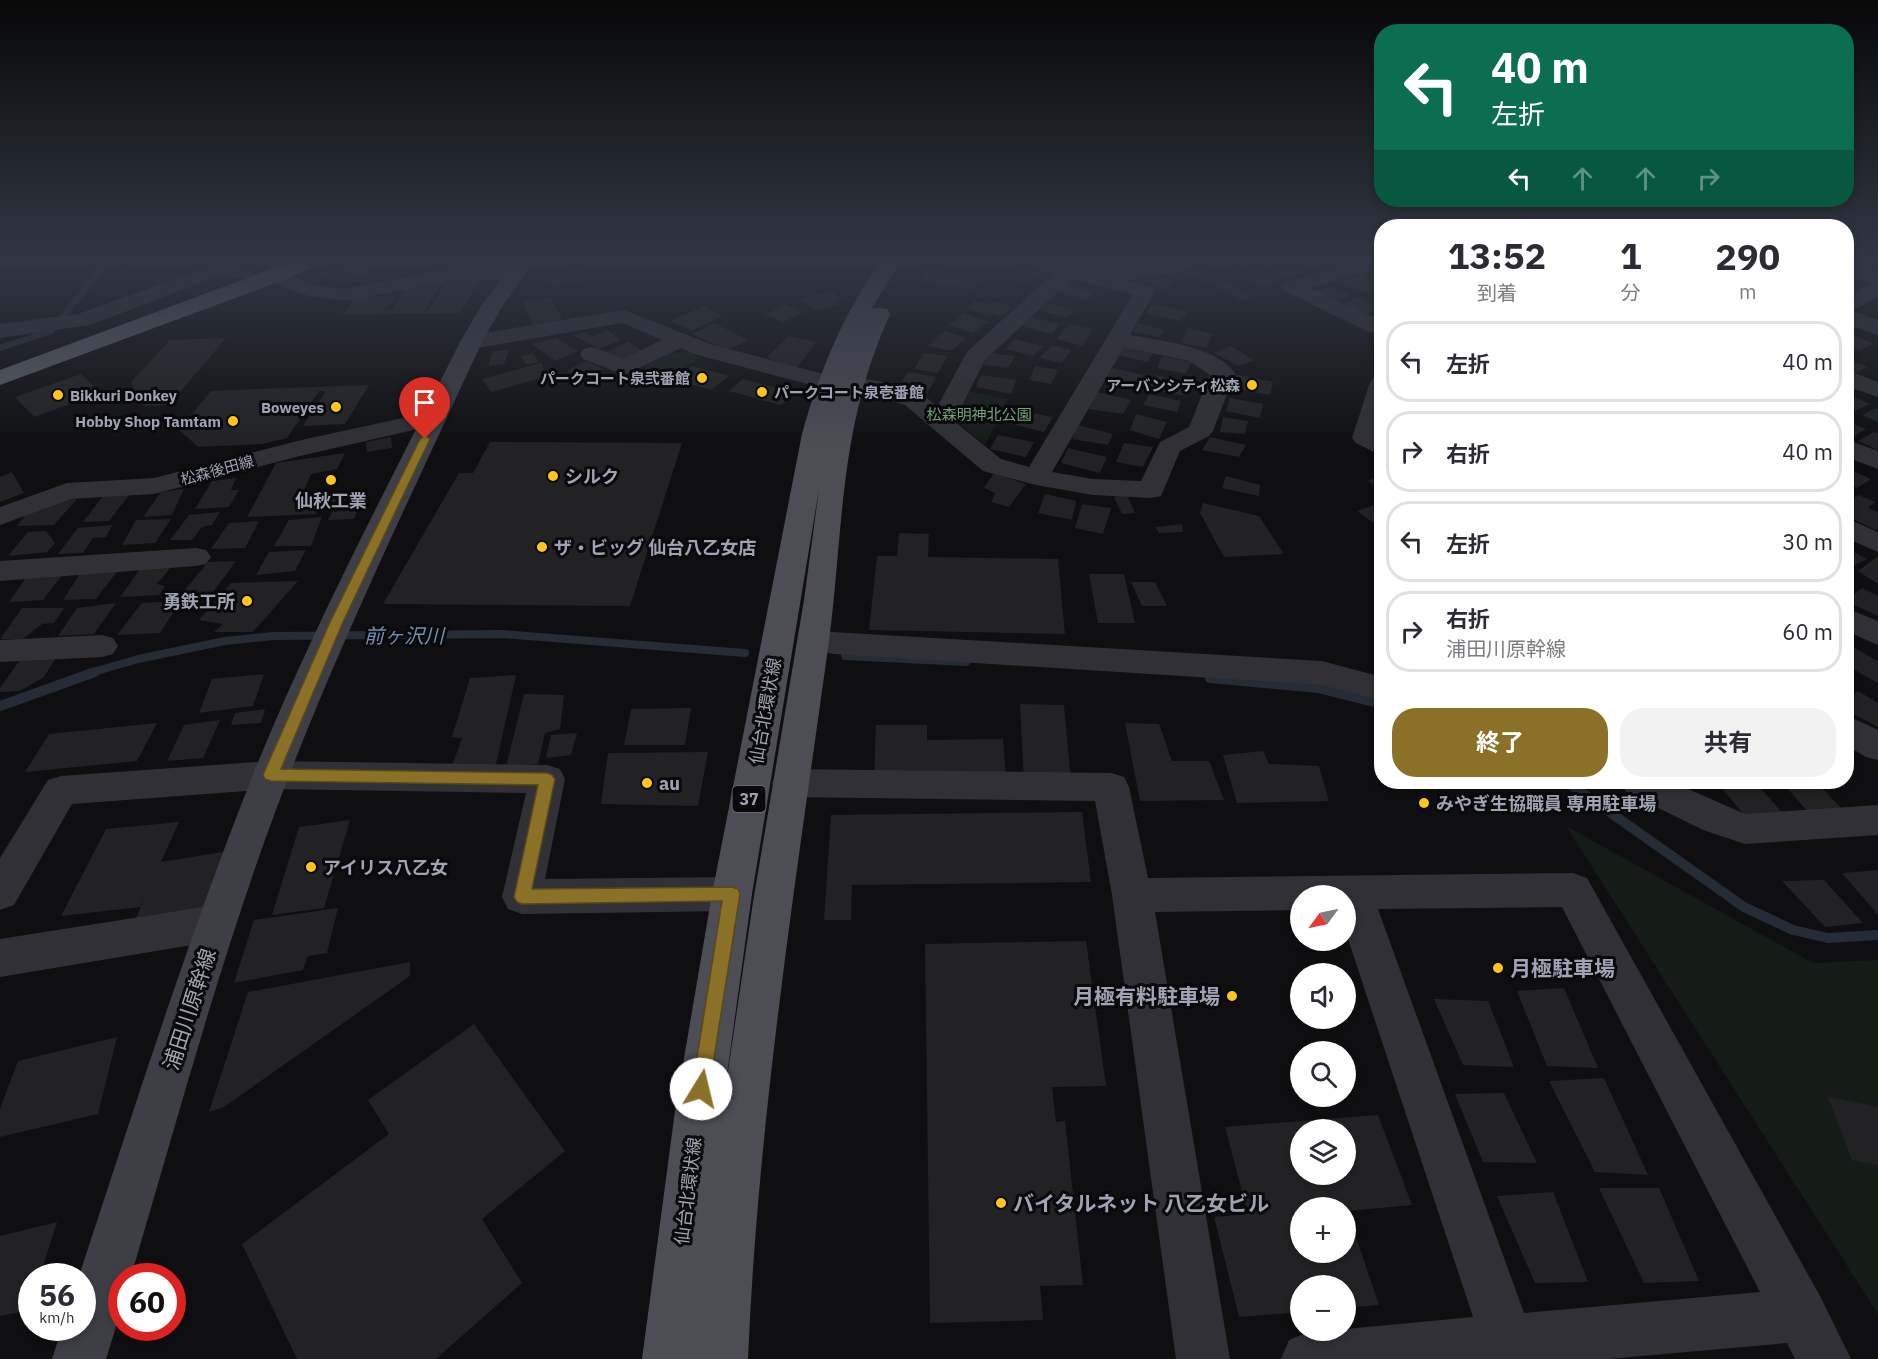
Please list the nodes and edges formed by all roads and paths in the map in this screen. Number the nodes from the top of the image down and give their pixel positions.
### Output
1 (70, 321) edge
2 (105, 321) edge
3 (143, 321) edge
4 (484, 321) edge
5 (592, 321) edge
6 (637, 321) edge
7 (853, 321) edge
8 (876, 321) edge
9 (1017, 321) edge
10 (1128, 321) edge
11 (1860, 321) edge
12 (1878, 328) edge
13 (0, 331) edge
14 (1118, 339) junction
15 (680, 340) junction
16 (471, 342) junction
17 (591, 354) dead end
18 (0, 363) edge
19 (0, 378) edge
20 (1854, 380) edge
21 (840, 383) junction
22 (1878, 390) edge
23 (1374, 408) edge
24 (435, 418) junction
25 (941, 423) junction
26 (1374, 443) edge
27 (1854, 451) edge
28 (1878, 462) edge
29 (1036, 477) junction
30 (0, 517) edge
31 (1854, 532) edge
32 (1878, 543) edge
33 (196, 557) dead end
34 (0, 571) edge
35 (1854, 622) edge
36 (1878, 634) edge
37 (814, 639) junction
38 (102, 646) dead end
39 (0, 651) edge
40 (1374, 687) edge
41 (1854, 733) edge
42 (1878, 747) edge
43 (271, 775) junction
44 (790, 783) junction
45 (1654, 789) edge
46 (1878, 820) edge
47 (0, 893) edge
48 (1356, 893) edge
49 (732, 894) junction
50 (1290, 894) edge
51 (1132, 895) junction
52 (1356, 905) edge
53 (216, 923) junction
54 (0, 958) edge
55 (1813, 1337) edge
56 (1510, 1350) edge
57 (80, 1359) edge
58 (669, 1359) edge
59 (721, 1359) edge
60 (1203, 1359) edge
61 (1308, 1359) edge

1 - 13 street
2 - 18 highway
3 - 19 highway
4 - 16 street
5 - 16 street
6 - 15 street
7 - 21 main road, 仙台北環状線 / 37
8 - 21 main road, 仙台北環状線 / 37
9 - 25 street
10 - 14 street
11 - 12 street
14 - 29 street
14 - 29 street
15 - 17 street
15 - 21 street
16 - 24 street
20 - 22 street
21 - 25 street
21 - 37 main road, 仙台北環状線 / 37
21 - 49 main road, 仙台北環状線 / 37
23 - 26 street
24 - 30 street, 松森後田線
24 - 43 street, 浦田川原幹線
25 - 29 street
27 - 28 street
31 - 32 street
33 - 34 street
35 - 36 street
37 - 40 street
37 - 44 main road, 仙台北環状線 / 37
38 - 39 street
41 - 42 street
43 - 47 street
43 - 49 street
43 - 53 street, 浦田川原幹線
44 - 51 street
44 - 59 main road, 仙台北環状線 / 37
45 - 46 street
48 - 55 street
49 - 58 main road, 仙台北環状線 / 37
50 - 51 street
51 - 60 street
52 - 56 street
53 - 54 street
53 - 57 street, 浦田川原幹線
55 - 56 street
56 - 61 street

